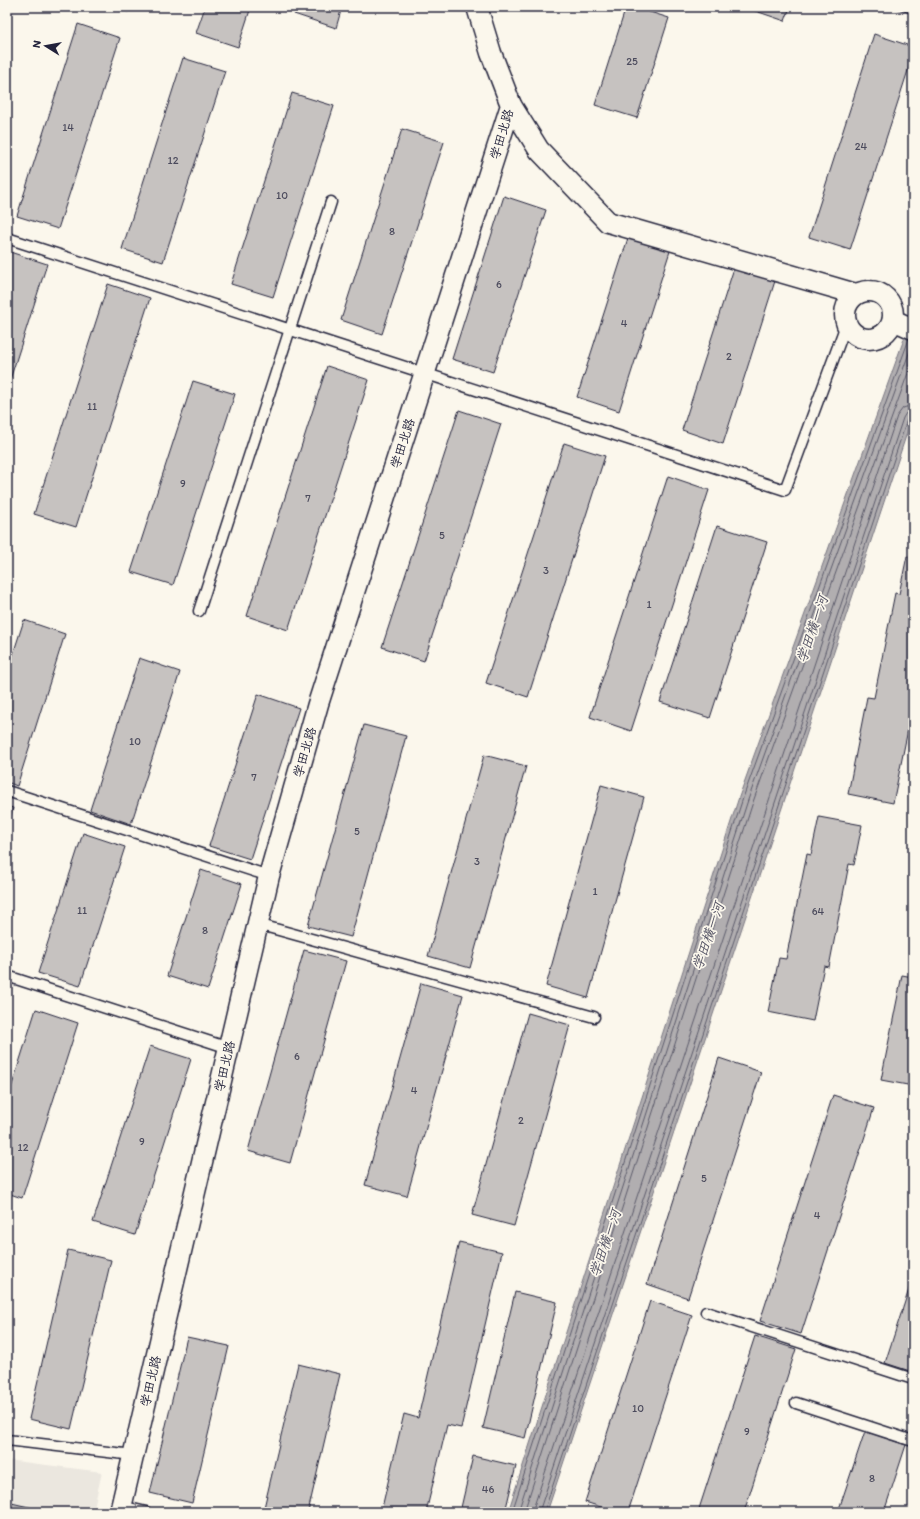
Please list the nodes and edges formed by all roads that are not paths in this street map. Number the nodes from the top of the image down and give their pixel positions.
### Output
1 (477, 7) edge
2 (511, 105) junction
3 (331, 202) dead end
4 (7, 238) edge
5 (856, 294) junction
6 (847, 322) junction
7 (905, 326) edge
8 (290, 329) junction
9 (425, 373) junction
10 (199, 611) dead end
11 (7, 791) edge
12 (269, 876) junction
13 (257, 924) junction
14 (7, 976) edge
15 (594, 1017) dead end
16 (229, 1048) junction
17 (706, 1312) dead end
18 (913, 1379) edge
19 (796, 1403) dead end
20 (7, 1440) edge
21 (913, 1441) edge
22 (133, 1455) junction
23 (120, 1509) edge
24 (146, 1512) edge

1 - 2 street, 学田北路
2 - 5 street
2 - 9 street, 学田北路
3 - 8 lane
4 - 8 lane
5 - 6 street
5 - 7 street
6 - 7 street
6 - 9 lane
8 - 9 lane
8 - 10 lane
9 - 12 street, 学田北路
11 - 12 lane
12 - 13 street, 学田北路
13 - 15 lane
13 - 16 street, 学田北路
14 - 16 lane
16 - 22 street, 学田北路
17 - 18 lane
19 - 21 lane
20 - 22 lane
22 - 23 street, 学田北路
23 - 24 lane

